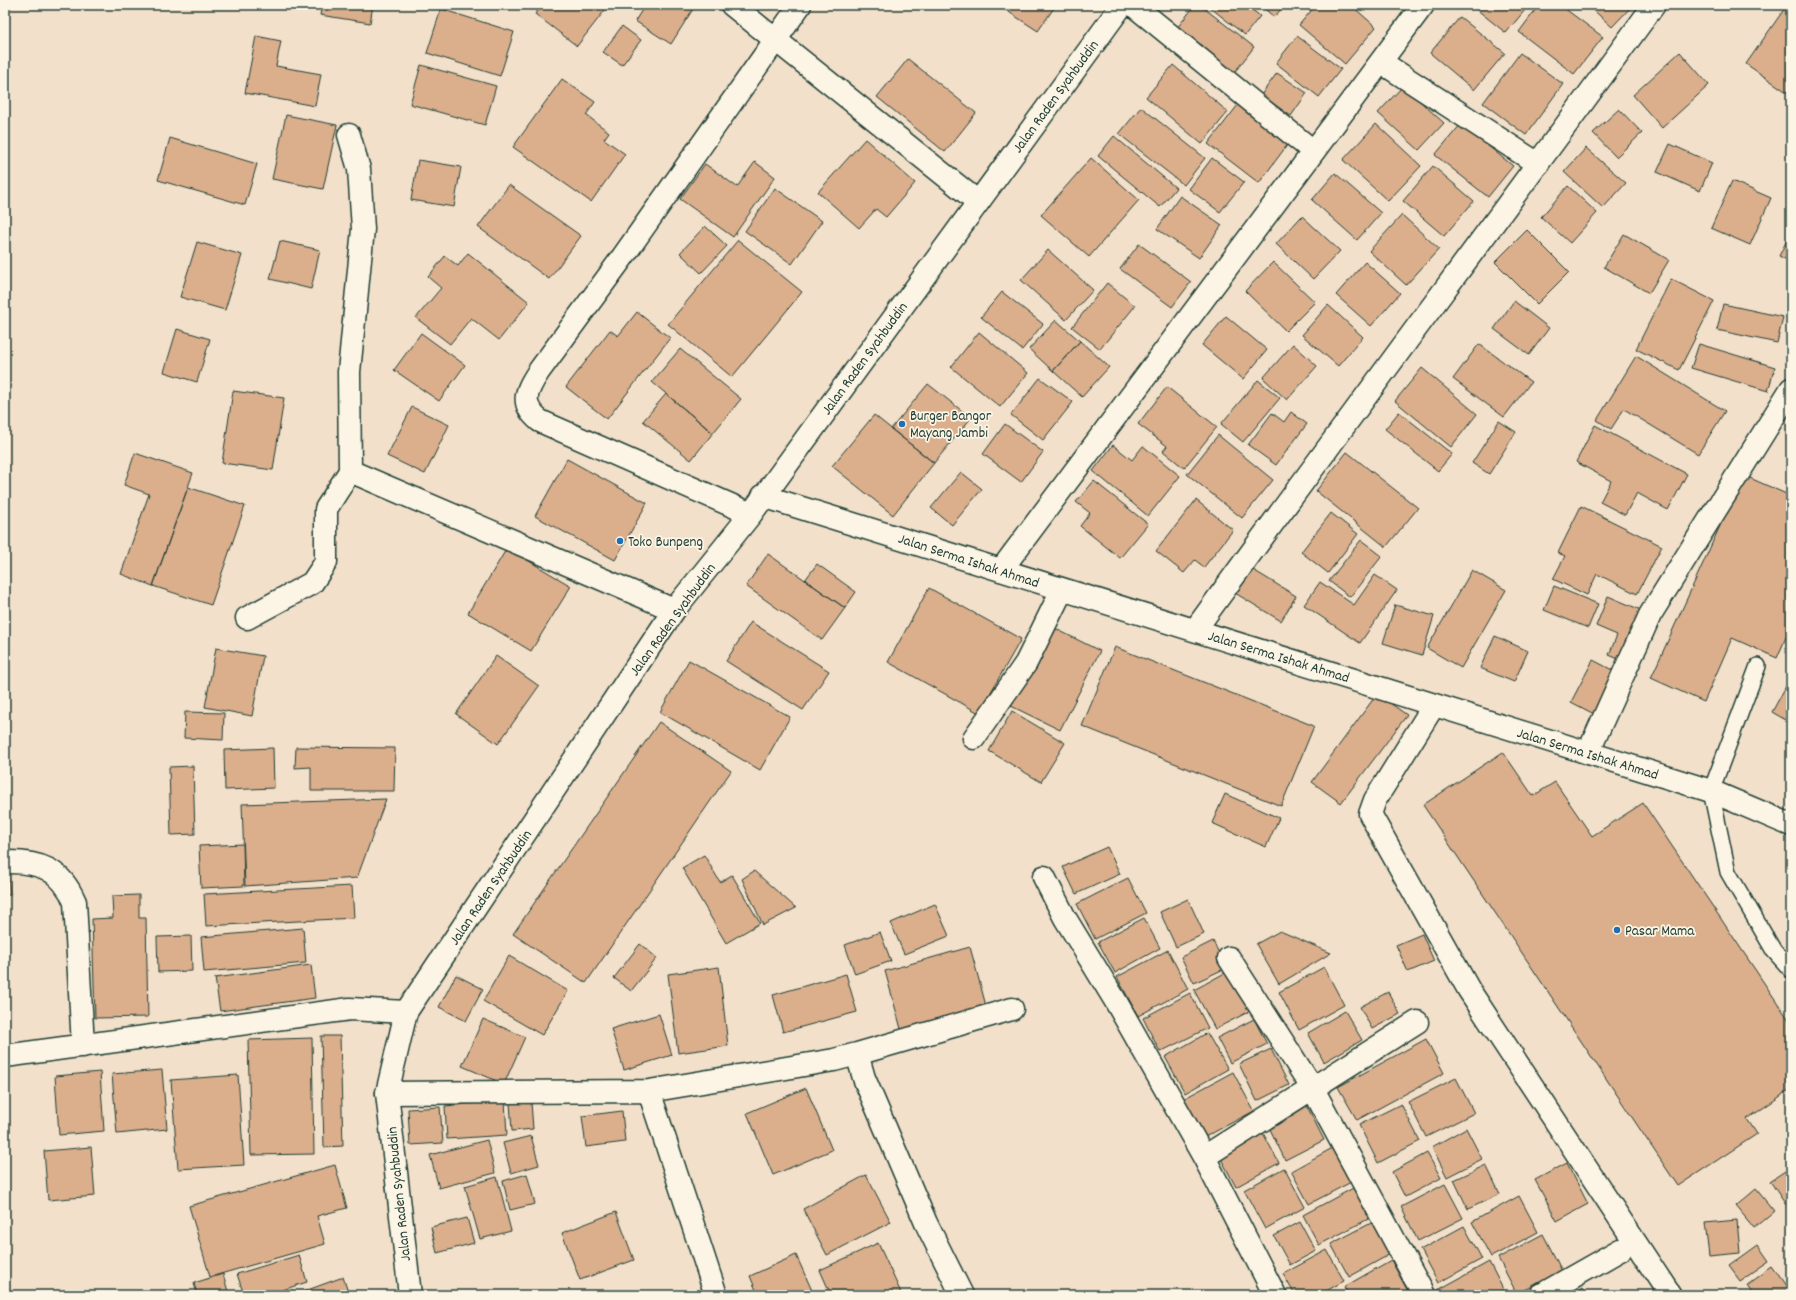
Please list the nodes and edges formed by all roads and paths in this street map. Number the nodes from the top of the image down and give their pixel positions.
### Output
1 (732, 5) edge
2 (800, 5) edge
3 (1122, 5) edge
4 (1133, 5) edge
5 (1423, 5) edge
6 (1654, 5) edge
7 (775, 39) junction
8 (1380, 62) junction
9 (349, 135) dead end
10 (1313, 151) junction
11 (1538, 164) junction
12 (978, 202) junction
13 (1791, 389) edge
14 (350, 471) junction
15 (763, 496) junction
16 (751, 514) junction
17 (1001, 570) junction
18 (1062, 590) junction
19 (674, 610) junction
20 (247, 618) dead end
21 (1195, 630) junction
22 (1758, 666) dead end
23 (1434, 705) junction
24 (974, 738) dead end
25 (1588, 753) junction
26 (1711, 791) junction
27 (1791, 825) edge
28 (5, 862) edge
29 (1044, 877) dead end
30 (1229, 958) dead end
31 (1791, 970) edge
32 (1012, 1009) dead end
33 (406, 1012) junction
34 (1417, 1022) dead end
35 (83, 1046) junction
36 (858, 1054) junction
37 (5, 1056) edge
38 (1313, 1089) junction
39 (649, 1091) junction
40 (387, 1093) junction
41 (1204, 1157) junction
42 (1620, 1250) dead end
43 (410, 1295) edge
44 (716, 1295) edge
45 (962, 1295) edge
46 (1275, 1295) edge
47 (1424, 1295) edge
48 (1541, 1295) edge
49 (1670, 1295) edge

1 - 7 street
2 - 7 street
3 - 12 street, Jalan Raden Syahbuddin
4 - 10 street
5 - 8 street
6 - 11 street
7 - 12 street
7 - 16 street
8 - 10 street
8 - 11 street
9 - 14 street
10 - 17 street
11 - 21 street
12 - 15 street, Jalan Raden Syahbuddin
13 - 25 street
14 - 19 street
14 - 20 street
15 - 16 street, Jalan Raden Syahbuddin
15 - 17 street, Jalan Serma Ishak Ahmad
16 - 19 street, Jalan Raden Syahbuddin
17 - 18 street, Jalan Serma Ishak Ahmad
18 - 21 street, Jalan Serma Ishak Ahmad
18 - 24 street
19 - 33 street, Jalan Raden Syahbuddin
21 - 23 street, Jalan Serma Ishak Ahmad
22 - 26 lane
23 - 25 street, Jalan Serma Ishak Ahmad
23 - 49 street
25 - 26 street, Jalan Serma Ishak Ahmad
26 - 27 street, Jalan Serma Ishak Ahmad
26 - 31 lane
28 - 35 street
29 - 41 street
30 - 38 street
32 - 36 street
33 - 35 street
33 - 40 street, Jalan Raden Syahbuddin
34 - 38 street
35 - 37 street
36 - 39 street
36 - 45 street
38 - 41 street
38 - 47 street
39 - 40 street
39 - 44 street
40 - 43 street, Jalan Raden Syahbuddin
41 - 46 street
42 - 48 street

